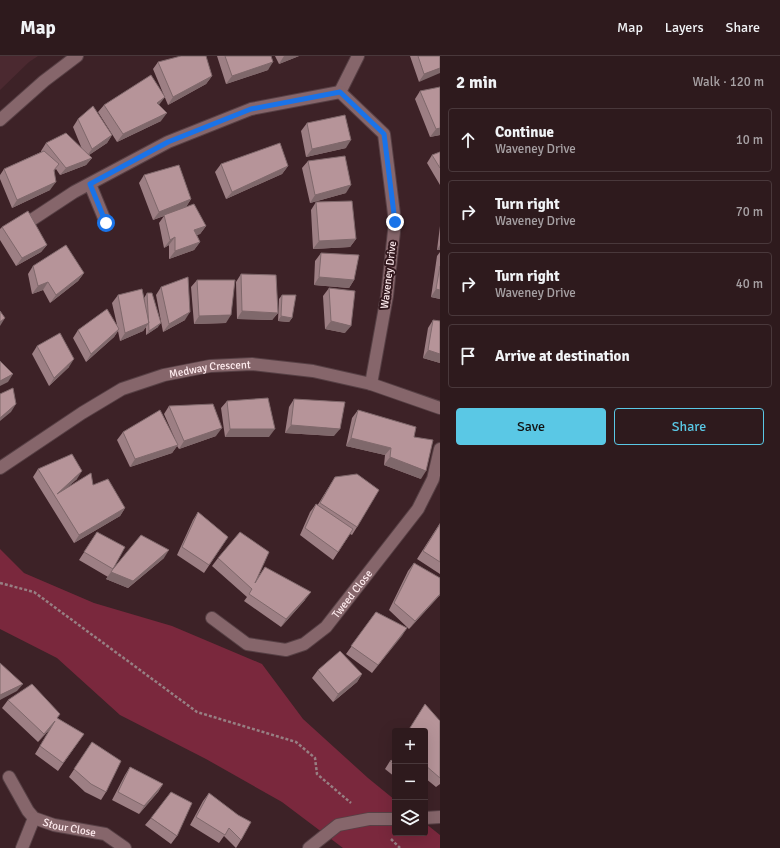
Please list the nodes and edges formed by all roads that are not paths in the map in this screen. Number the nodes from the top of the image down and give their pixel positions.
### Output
1 (77, 56) edge
2 (358, 56) edge
3 (340, 92) junction
4 (0, 120) edge
5 (90, 184) junction
6 (33, 219) edge
7 (106, 223) dead end
8 (371, 384) junction
9 (440, 408) edge
10 (440, 449) edge
11 (0, 468) edge
12 (212, 618) dead end
13 (9, 777) dead end
14 (34, 818) junction
15 (428, 818) edge
16 (440, 818) edge
17 (392, 819) edge
18 (22, 848) edge
19 (125, 848) edge
20 (309, 848) edge

1 - 4 street
2 - 3 street
3 - 5 street
3 - 8 street, Waveney Drive
5 - 6 street
5 - 7 street
8 - 9 street, Medway Crescent
8 - 11 street, Medway Crescent
10 - 12 street, Tweed Close
13 - 14 street, Stour Close
14 - 18 street, Stour Close
14 - 19 street, Stour Close
15 - 16 street
17 - 20 street

